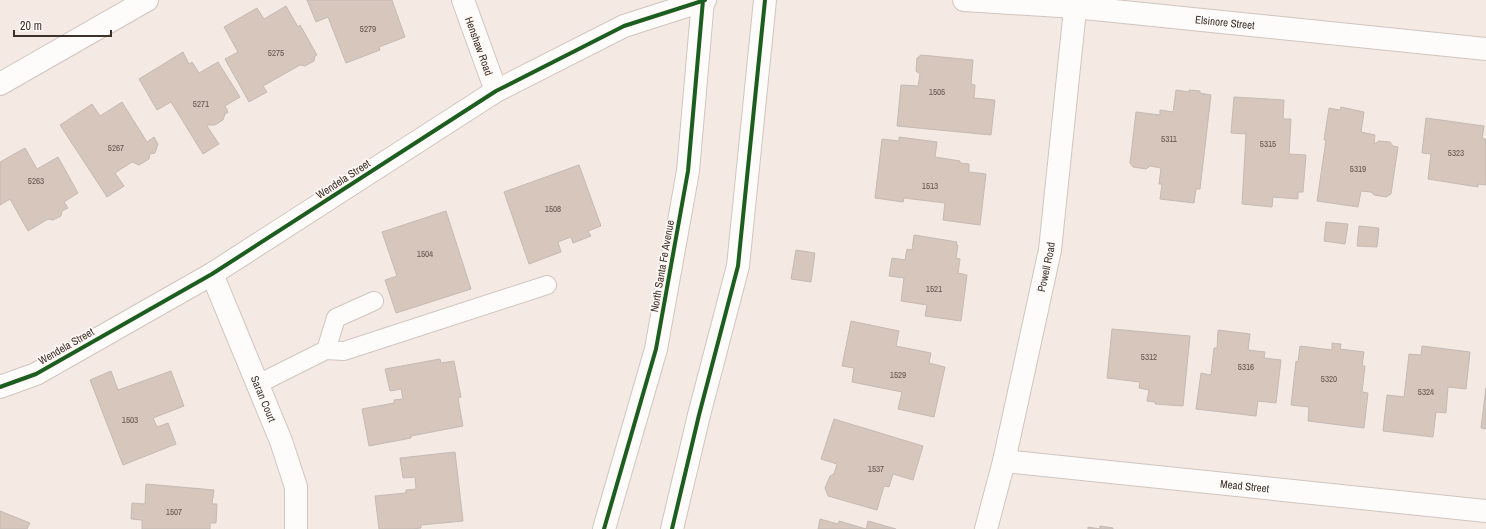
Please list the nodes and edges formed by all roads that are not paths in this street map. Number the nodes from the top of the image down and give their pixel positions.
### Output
1 (147, 0) edge
2 (462, 0) edge
3 (704, 0) edge
4 (765, 0) edge
5 (964, 0) edge
6 (1075, 4) edge
7 (1486, 49) edge
8 (0, 84) edge
9 (496, 91) junction
10 (212, 274) junction
11 (548, 285) dead end
12 (374, 301) dead end
13 (326, 350) junction
14 (258, 384) junction
15 (0, 386) edge
16 (1004, 461) junction
17 (1486, 511) edge
18 (296, 529) edge
19 (604, 529) edge
20 (672, 529) edge
21 (986, 529) edge

1 - 8 street
2 - 9 street, Henshaw Road
3 - 9 street, Wendela Street
3 - 19 street, North Santa Fe Avenue
4 - 20 street
5 - 6 street, Elsinore Street
6 - 7 street, Elsinore Street
6 - 16 street, Powell Road
9 - 10 street, Wendela Street
10 - 14 street, Saran Court
10 - 15 street, Wendela Street
11 - 13 lane
12 - 13 lane
13 - 14 lane
14 - 18 street, Saran Court
16 - 17 street, Mead Street
16 - 21 street, Powell Road

